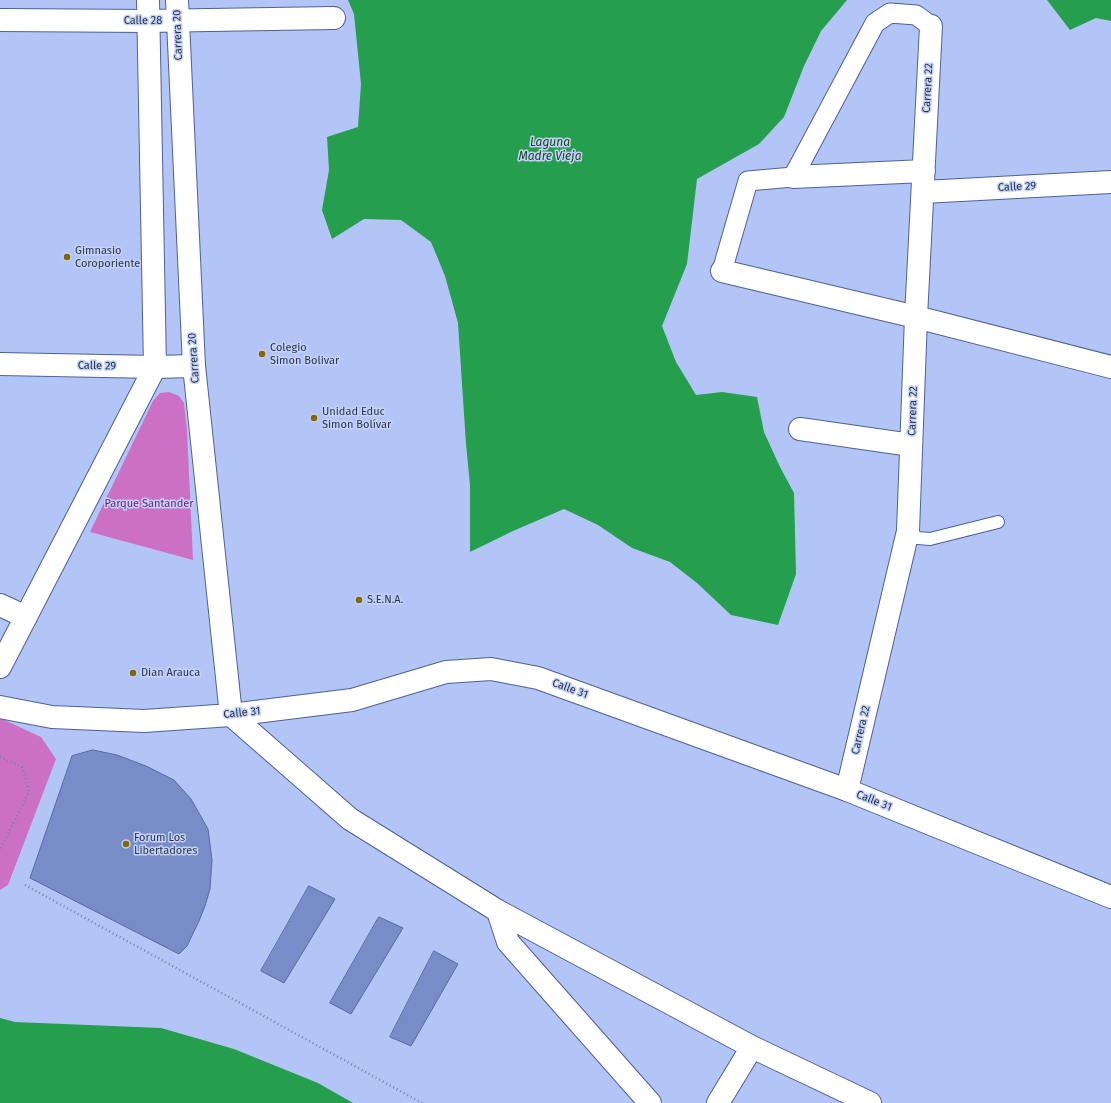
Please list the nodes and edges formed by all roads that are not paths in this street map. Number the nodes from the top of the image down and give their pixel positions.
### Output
1 (148, 10) edge
2 (177, 10) edge
3 (334, 18) dead end
4 (0, 20) edge
5 (931, 26) joint
6 (793, 177) junction
7 (924, 182) junction
8 (1111, 182) edge
9 (722, 271) joint
10 (916, 317) junction
11 (0, 364) edge
12 (194, 366) junction
13 (155, 367) junction
14 (1111, 367) edge
15 (800, 429) dead end
16 (912, 445) junction
17 (998, 522) dead end
18 (908, 531) junction
19 (0, 605) edge
20 (26, 616) junction
21 (0, 667) edge
22 (0, 706) edge
23 (231, 715) junction
24 (847, 790) junction
25 (1111, 897) edge
26 (498, 911) junction
27 (752, 1047) junction
28 (650, 1103) edge
29 (718, 1103) edge
30 (870, 1103) edge

1 - 2 street, Calle 28
1 - 4 street, Calle 28
1 - 13 street
2 - 3 street, Calle 28
2 - 12 street, Carrera 20
5 - 6 street
5 - 7 street, Carrera 22
6 - 7 street, Calle 29
6 - 9 street
7 - 8 street, Calle 29
7 - 10 street, Carrera 22
9 - 10 street
10 - 14 street
10 - 16 street, Carrera 22
11 - 13 street, Calle 29
12 - 13 street, Calle 29
12 - 23 street, Carrera 20
13 - 20 street
15 - 16 street
16 - 18 street, Carrera 22
17 - 18 lane
18 - 24 street, Carrera 22
19 - 20 street
20 - 21 street
22 - 23 street, Calle 31
23 - 24 street, Calle 31
23 - 26 street
24 - 25 street, Calle 31
26 - 27 street
26 - 28 street
27 - 29 street
27 - 30 street

